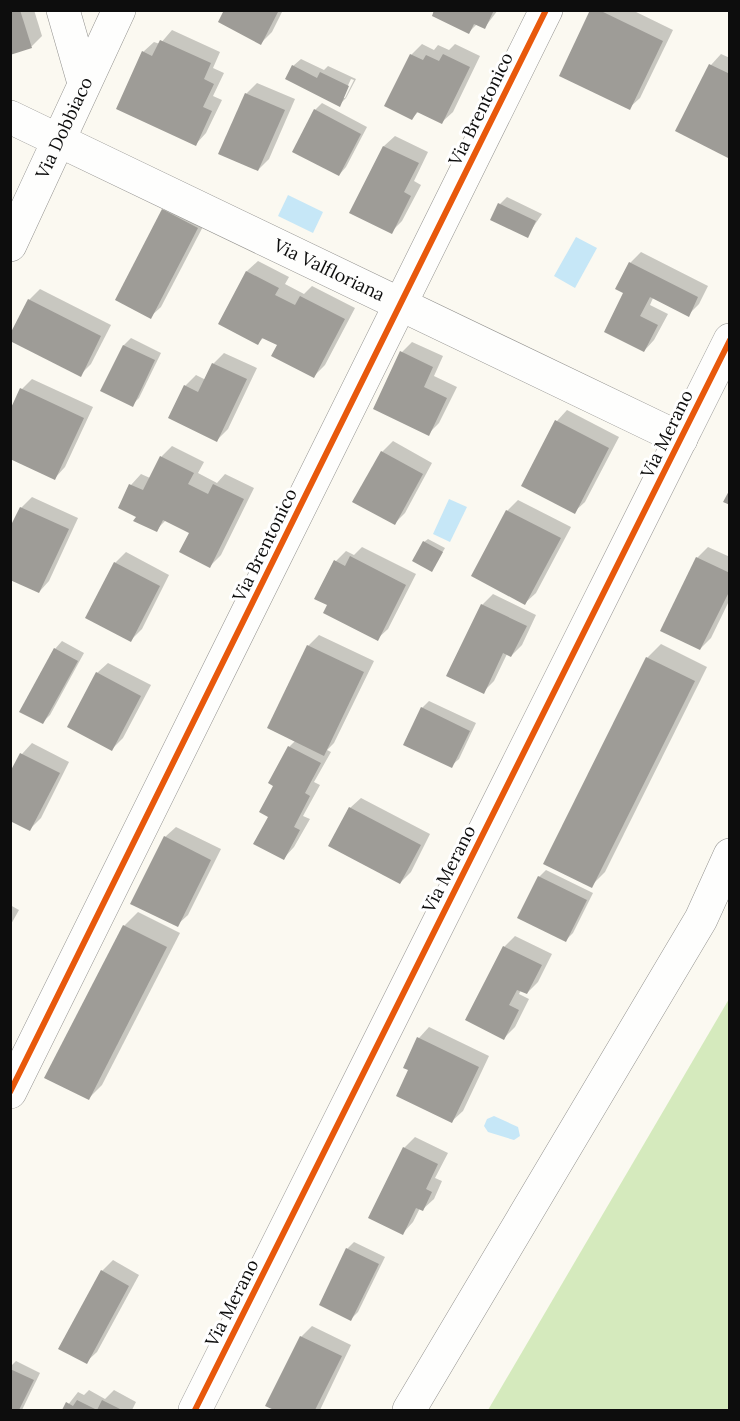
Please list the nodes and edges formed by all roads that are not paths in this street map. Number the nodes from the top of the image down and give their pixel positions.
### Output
1 (63, 10) edge
2 (119, 10) edge
3 (546, 10) edge
4 (84, 83) junction
5 (10, 117) edge
6 (60, 140) junction
7 (10, 246) edge
8 (402, 304) junction
9 (729, 340) edge
10 (681, 439) junction
11 (729, 855) edge
12 (10, 1092) edge
13 (195, 1410) edge
14 (409, 1410) edge

1 - 4 street
2 - 4 street, Via Dobbiaco
3 - 8 street, Via Brentonico
4 - 6 street, Via Dobbiaco
5 - 6 street, Via Valfloriana
6 - 7 street, Via Dobbiaco
6 - 8 street, Via Valfloriana
8 - 10 street, Via Valfloriana
8 - 12 street, Via Brentonico
9 - 10 street, Via Merano
10 - 13 street, Via Merano
11 - 14 street

